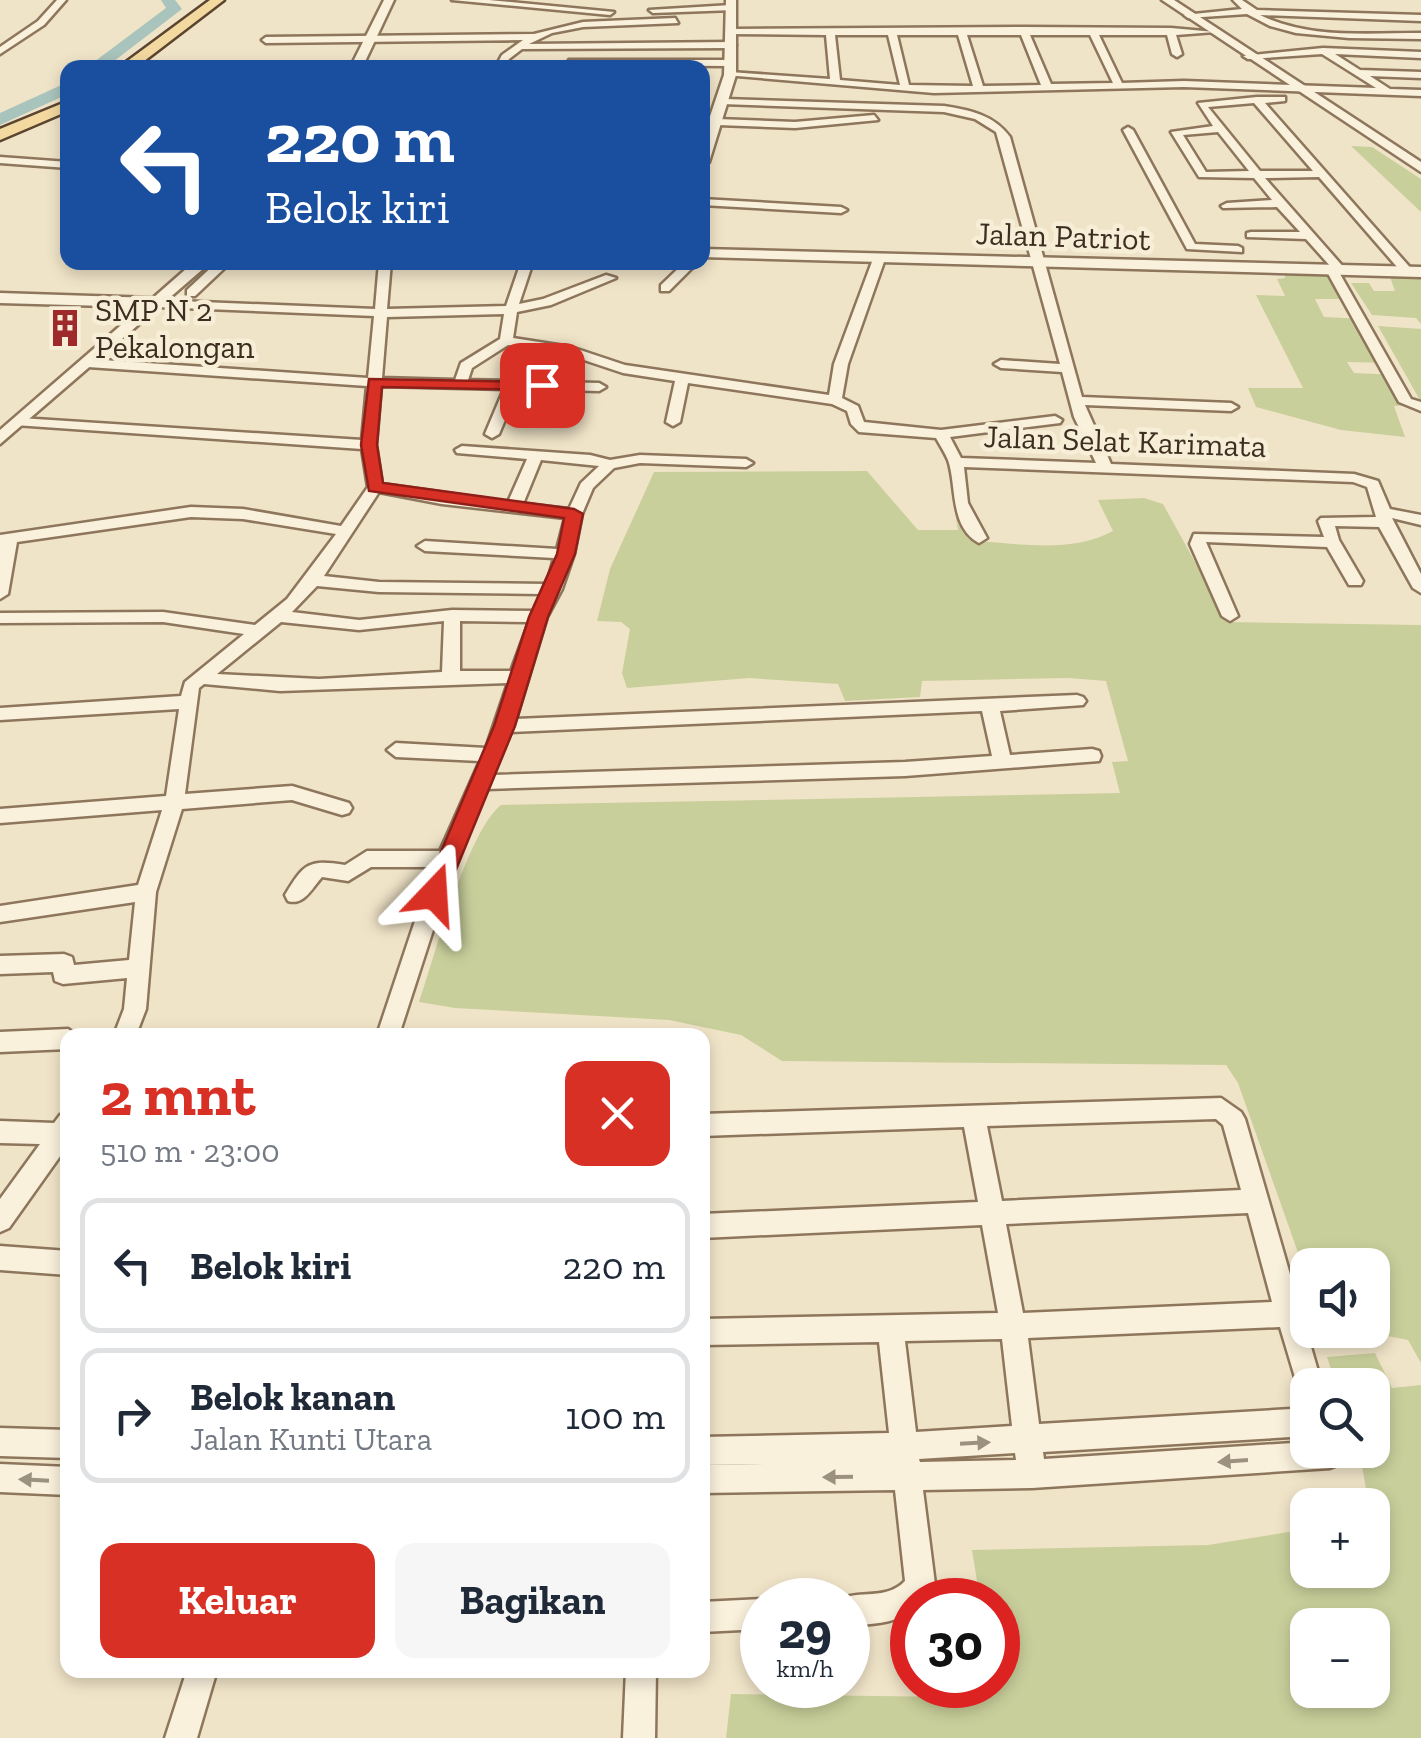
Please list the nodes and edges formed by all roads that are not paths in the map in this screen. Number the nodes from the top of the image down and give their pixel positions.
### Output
1 (62, 0) edge
2 (218, 0) edge
3 (388, 0) edge
4 (456, 0) edge
5 (552, 0) edge
6 (1167, 0) edge
7 (1238, 0) edge
8 (1347, 0) edge
9 (488, 1) edge
10 (664, 4) edge
11 (731, 4) edge
12 (538, 7) junction
13 (1250, 12) junction
14 (1356, 14) junction
15 (874, 16) dead end
16 (1191, 16) junction
17 (1421, 18) edge
18 (675, 21) junction
19 (1024, 30) junction
20 (830, 31) junction
21 (874, 31) junction
22 (892, 31) junction
23 (962, 31) junction
24 (1093, 31) junction
25 (1171, 31) junction
26 (1211, 32) junction
27 (1421, 36) edge
28 (373, 37) junction
29 (732, 38) junction
30 (266, 40) dead end
31 (527, 42) junction
32 (688, 46) junction
33 (0, 50) edge
34 (1323, 50) junction
35 (1176, 54) dead end
36 (1421, 55) edge
37 (1248, 56) junction
38 (135, 60) edge
39 (360, 60) edge
40 (504, 60) edge
41 (710, 68) edge
42 (730, 69) junction
43 (1357, 73) junction
44 (1421, 75) edge
45 (835, 81) junction
46 (1119, 86) junction
47 (905, 88) junction
48 (1048, 89) junction
49 (979, 90) junction
50 (1421, 93) edge
51 (1309, 94) junction
52 (1390, 94) junction
53 (721, 100) junction
54 (1256, 100) junction
55 (60, 109) edge
56 (971, 114) junction
57 (1220, 129) junction
58 (711, 130) edge
59 (1128, 130) dead end
60 (0, 135) edge
61 (0, 160) edge
62 (60, 164) edge
63 (1421, 168) edge
64 (1323, 174) junction
65 (1257, 176) junction
66 (710, 202) edge
67 (1280, 203) junction
68 (1226, 206) dead end
69 (841, 210) dead end
70 (1228, 234) dead end
71 (1252, 235) dead end
72 (1309, 236) junction
73 (1238, 250) junction
74 (710, 253) edge
75 (880, 258) junction
76 (1037, 263) junction
77 (1248, 266) junction
78 (204, 270) edge
79 (207, 270) edge
80 (386, 270) edge
81 (524, 270) edge
82 (684, 270) edge
83 (1332, 270) junction
84 (1410, 270) edge
85 (610, 278) dead end
86 (665, 288) dead end
87 (191, 293) dead end
88 (0, 298) edge
89 (157, 303) junction
90 (511, 310) junction
91 (383, 312) junction
92 (506, 341) junction
93 (88, 363) junction
94 (1000, 364) dead end
95 (1068, 368) junction
96 (684, 376) junction
97 (374, 382) junction
98 (461, 382) junction
99 (513, 384) junction
100 (599, 387) dead end
101 (835, 400) junction
102 (1076, 401) junction
103 (1231, 407) dead end
104 (1421, 407) edge
105 (1055, 420) dead end
106 (20, 422) junction
107 (673, 422) dead end
108 (492, 434) dead end
109 (941, 434) junction
110 (0, 439) edge
111 (369, 445) junction
112 (462, 450) dead end
113 (535, 456) junction
114 (956, 462) junction
115 (746, 463) dead end
116 (609, 465) junction
117 (1104, 466) junction
118 (375, 487) junction
119 (514, 506) junction
120 (574, 514) junction
121 (1384, 517) junction
122 (1421, 520) edge
123 (343, 531) junction
124 (980, 538) dead end
125 (5, 540) edge
126 (1332, 540) junction
127 (425, 546) dead end
128 (566, 554) junction
129 (313, 580) junction
130 (1355, 581) dead end
131 (1421, 588) edge
132 (554, 590) junction
133 (0, 594) edge
134 (452, 615) junction
135 (279, 616) junction
136 (1230, 616) dead end
137 (539, 617) junction
138 (0, 618) edge
139 (258, 631) junction
140 (451, 674) junction
141 (518, 677) junction
142 (200, 678) junction
143 (1077, 701) dead end
144 (188, 702) junction
145 (989, 703) junction
146 (0, 714) edge
147 (504, 726) junction
148 (396, 750) dead end
149 (489, 755) junction
150 (1092, 756) dead end
151 (1002, 760) junction
152 (481, 782) junction
153 (175, 800) junction
154 (342, 808) dead end
155 (0, 816) edge
156 (446, 859) junction
157 (146, 892) junction
158 (295, 896) dead end
159 (0, 914) edge
160 (0, 965) edge
161 (138, 968) junction
162 (127, 1028) edge
163 (390, 1028) edge
164 (60, 1039) edge
165 (0, 1042) edge
166 (974, 1118) junction
167 (710, 1125) edge
168 (60, 1130) edge
169 (0, 1132) edge
170 (60, 1137) edge
171 (1258, 1201) junction
172 (993, 1215) junction
173 (0, 1220) edge
174 (710, 1226) edge
175 (0, 1258) edge
176 (60, 1263) edge
177 (1290, 1314) joint
178 (1013, 1326) junction
179 (890, 1327) junction
180 (710, 1332) edge
181 (1290, 1423) edge
182 (1027, 1440) junction
183 (0, 1442) edge
184 (60, 1444) edge
185 (906, 1446) junction
186 (710, 1451) edge
187 (1290, 1457) edge
188 (1032, 1474) junction
189 (908, 1477) junction
190 (0, 1478) edge
191 (710, 1479) edge
192 (60, 1481) edge
193 (870, 1609) edge
194 (740, 1615) edge
195 (710, 1616) edge
196 (200, 1678) edge
197 (640, 1678) edge
198 (181, 1738) edge
199 (639, 1738) edge

1 - 33 street
2 - 38 main road
3 - 28 street
4 - 9 street
5 - 12 street
6 - 16 street
7 - 13 street
8 - 14 street
9 - 12 street
10 - 11 street
10 - 12 street
10 - 18 street
11 - 29 street
12 - 31 street
13 - 14 street
13 - 16 street
13 - 27 street
14 - 17 street
15 - 21 street
16 - 26 street
18 - 31 street
18 - 32 street
19 - 23 street
19 - 24 street
19 - 48 street
20 - 21 street
20 - 29 street
20 - 45 street
21 - 22 street
22 - 23 street
22 - 47 street
23 - 49 street
24 - 25 street
24 - 46 street
25 - 26 street
25 - 35 street
26 - 37 street
28 - 30 street
28 - 31 street
28 - 39 street
29 - 32 street
29 - 42 street
31 - 32 street
31 - 40 street
34 - 36 street
34 - 37 street
34 - 43 street
37 - 51 street
41 - 42 street
42 - 45 street
42 - 53 street
43 - 44 street
43 - 52 street
45 - 47 street
46 - 48 street
46 - 51 street
47 - 49 street
48 - 49 street
50 - 52 street
51 - 52 street
51 - 54 street
51 - 63 street
53 - 56 street
53 - 58 street
54 - 57 street
54 - 64 street
55 - 60 main road
56 - 58 street
56 - 76 street
57 - 65 street
57 - 65 street
59 - 73 street
61 - 62 street
64 - 65 street
64 - 84 street
65 - 67 street
66 - 69 street
67 - 68 street
67 - 72 street
70 - 73 street
71 - 72 street
72 - 83 street
73 - 77 street
74 - 75 street, Jalan Patriot
75 - 76 street, Jalan Patriot
75 - 101 street
76 - 77 street, Jalan Patriot
76 - 95 street
77 - 83 street, Jalan Patriot
78 - 89 street
79 - 87 street
80 - 91 street
81 - 90 street
82 - 86 street
83 - 84 street, Jalan Patriot
83 - 104 street
85 - 90 street
88 - 89 street
89 - 91 street
89 - 93 street
90 - 91 street
90 - 92 street
91 - 97 street
92 - 96 street
92 - 98 street
93 - 97 street
93 - 106 street
94 - 95 street
95 - 102 street
96 - 101 street
96 - 107 street
97 - 98 street
97 - 111 street
98 - 99 street
99 - 100 street
99 - 108 street
101 - 109 street, Jalan Selat Karimata
102 - 103 street
102 - 117 street
105 - 109 street
106 - 110 street
106 - 111 street
109 - 114 street, Jalan Selat Karimata
111 - 118 street
112 - 113 street
113 - 116 street
113 - 119 street
114 - 117 street, Jalan Selat Karimata
114 - 124 street
115 - 116 street
116 - 120 street
117 - 121 street, Jalan Selat Karimata
118 - 119 street
118 - 123 street
119 - 120 street
120 - 128 street
121 - 122 street
121 - 126 street
121 - 131 street
123 - 125 street
123 - 129 street
125 - 133 street
126 - 130 street
126 - 136 street
127 - 128 street
128 - 132 street
129 - 132 street
129 - 135 street
132 - 137 street
134 - 135 street
134 - 137 street
134 - 140 street
135 - 139 street
137 - 141 street
138 - 139 street
139 - 142 street
140 - 141 street
140 - 142 street
141 - 147 street
142 - 144 street
143 - 145 street
144 - 146 street
144 - 153 street
145 - 147 street
145 - 151 street
147 - 149 street
148 - 149 street
149 - 152 street
150 - 151 street
151 - 152 street
152 - 156 street
153 - 154 street
153 - 155 street
153 - 157 street
156 - 158 street
156 - 163 street
157 - 159 street
157 - 161 street
160 - 161 street
161 - 162 street
164 - 165 street
166 - 167 street
166 - 171 street
166 - 172 street
168 - 169 street
170 - 173 street
171 - 172 street
171 - 177 street
172 - 174 street
172 - 178 street
175 - 176 street
177 - 178 street
178 - 179 street
178 - 182 street
179 - 180 street
179 - 185 street
181 - 182 street
185 -> 182 street
182 - 188 street
183 - 184 street
185 - 186 street
185 - 189 street
187 -> 188 street
188 - 189 street
189 -> 191 street
189 - 193 street
192 -> 190 street
194 - 195 street
196 - 198 street
197 - 199 street

